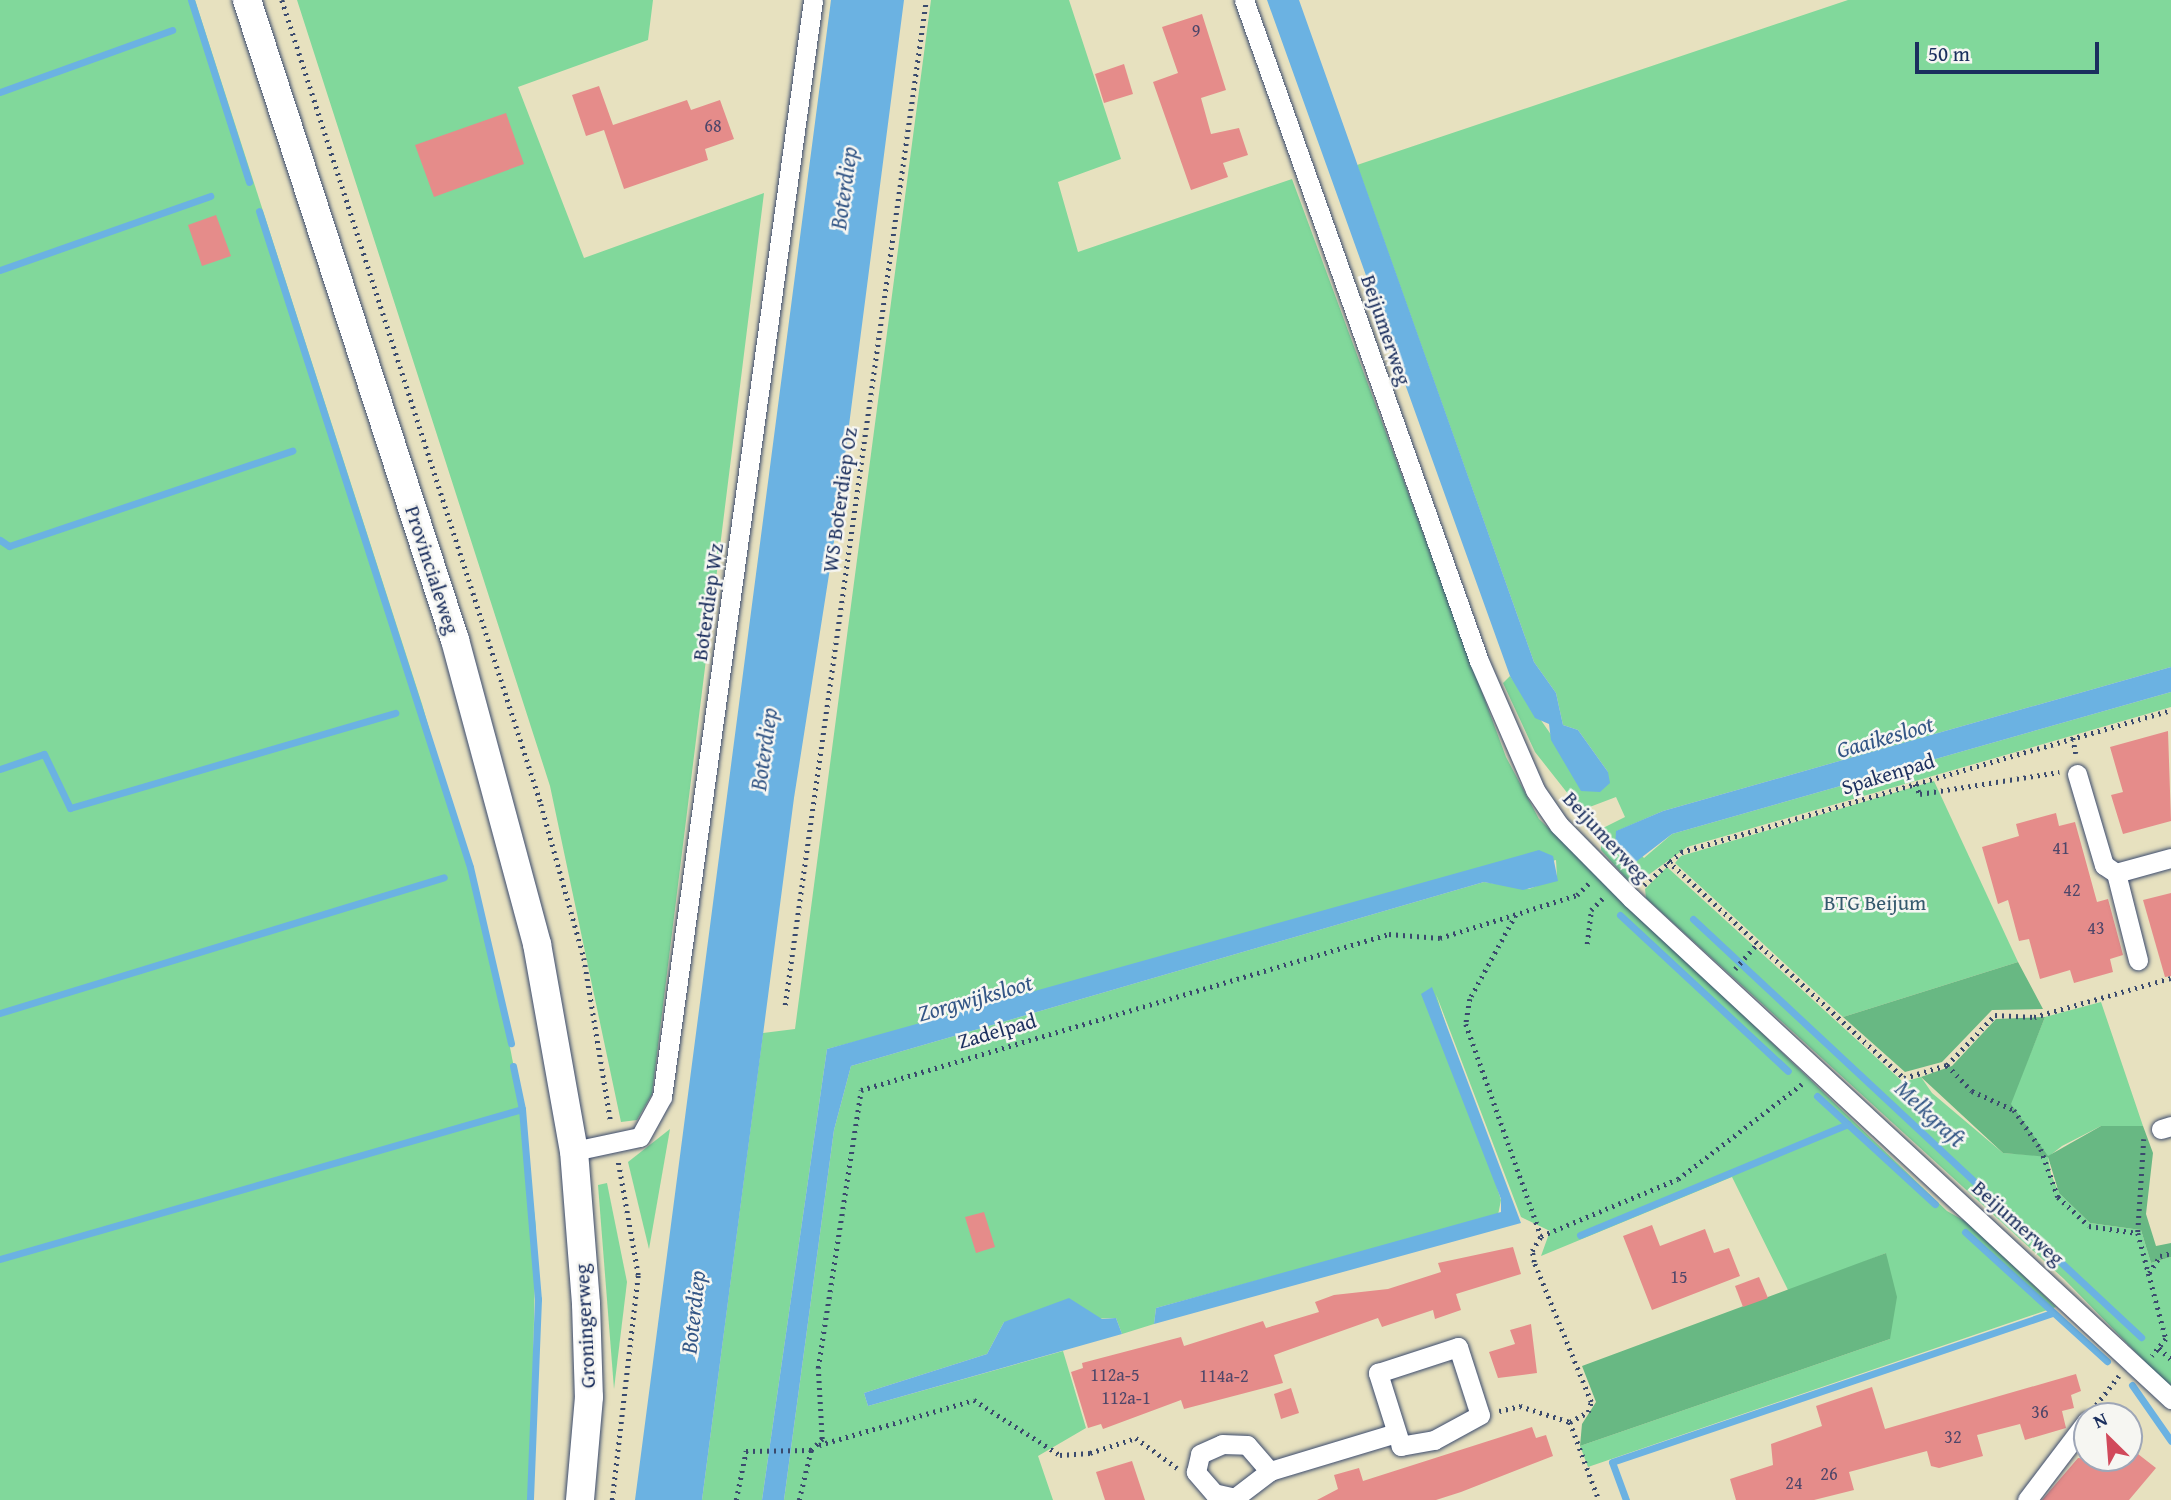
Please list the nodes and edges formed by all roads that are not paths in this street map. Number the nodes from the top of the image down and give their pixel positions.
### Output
1 (247, 0) edge
2 (813, 0) edge
3 (1244, 0) edge
4 (2077, 766) road end
5 (2171, 858) edge
6 (2116, 873) junction
7 (2138, 960) dead end
8 (574, 1152) junction
9 (2171, 1399) edge
10 (1396, 1433) junction
11 (2073, 1438) edge
12 (1270, 1471) junction
13 (1232, 1499) edge
14 (580, 1500) edge
15 (2027, 1500) edge

1 - 8 main road, Provincialeweg
2 - 8 street, Boterdiep Wz
3 - 9 street, Beijumerweg
4 - 6 street
5 - 6 street
6 - 7 street
8 - 14 main road, Groningerweg
10 - 10 street
10 - 12 street
11 - 15 street
12 - 13 street
12 - 13 street

